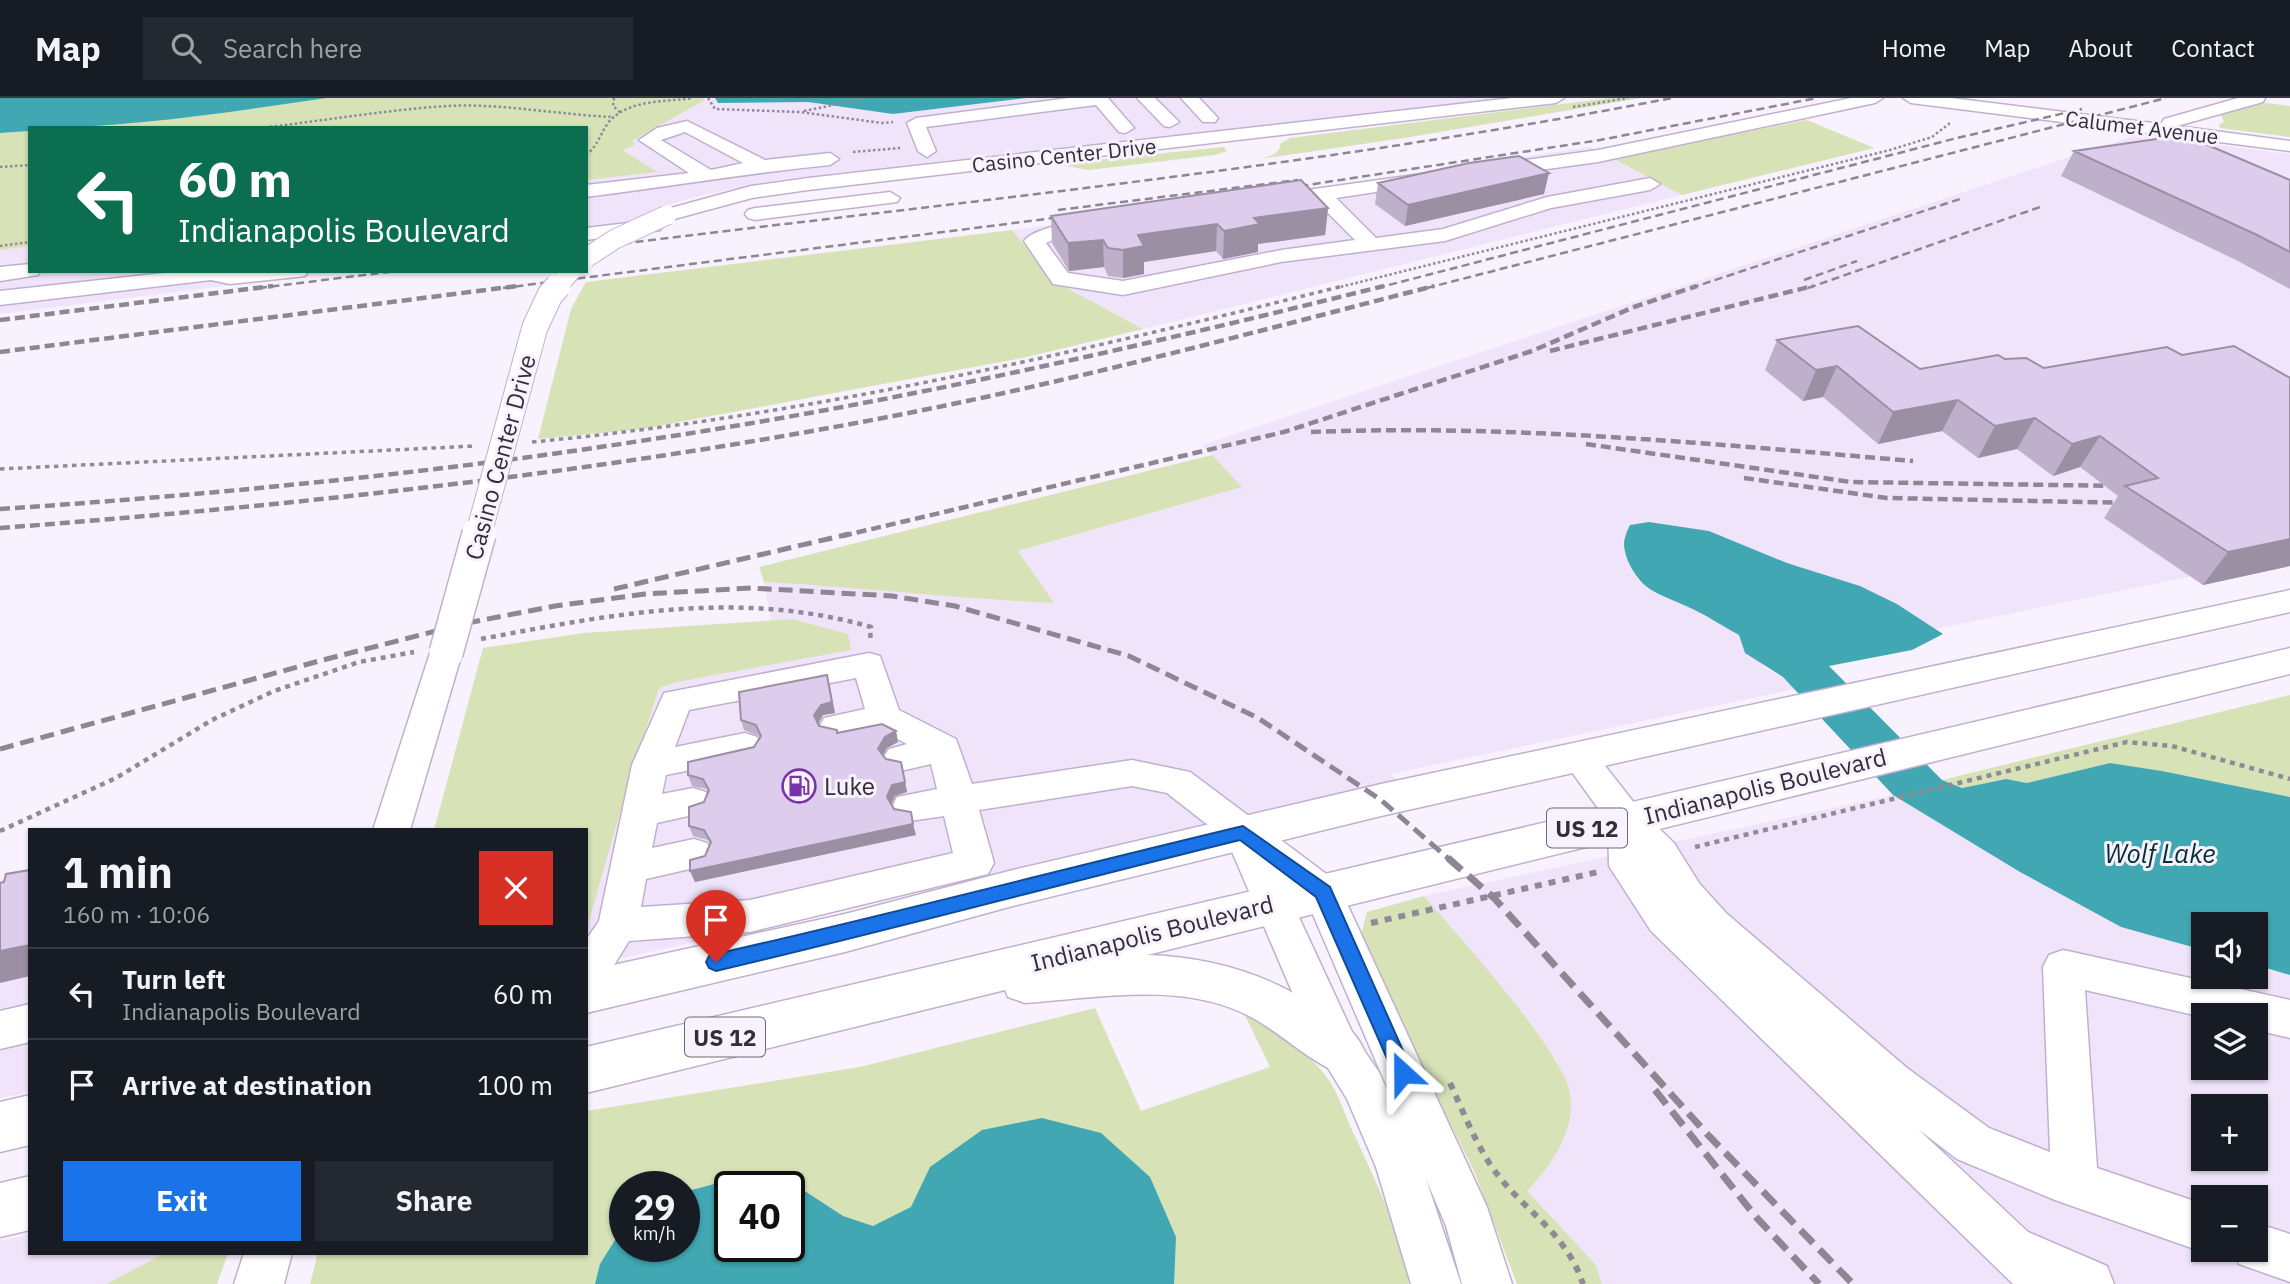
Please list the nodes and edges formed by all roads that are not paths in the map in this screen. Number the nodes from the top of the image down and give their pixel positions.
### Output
1 (1145, 98) edge
2 (1189, 98) edge
3 (1392, 98) edge
4 (1556, 98) edge
5 (1875, 98) edge
6 (1911, 98) edge
7 (2257, 98) edge
8 (1958, 102) edge
9 (1413, 115) junction
10 (1170, 122) junction
11 (1125, 128) junction
12 (1101, 130) dead end
13 (2166, 130) junction
14 (2290, 146) edge
15 (904, 153) dead end
16 (848, 158) dead end
17 (1532, 165) junction
18 (762, 166) junction
19 (1467, 174) edge
20 (708, 176) junction
21 (1440, 178) edge
22 (1650, 184) dead end
23 (588, 191) edge
24 (1321, 194) junction
25 (913, 195) dead end
26 (1586, 196) junction
27 (1254, 204) edge
28 (641, 206) dead end
29 (1120, 223) edge
30 (588, 234) edge
31 (1370, 243) junction
32 (28, 251) edge
33 (0, 255) edge
34 (588, 257) edge
35 (28, 270) edge
36 (282, 273) edge
37 (570, 273) edge
38 (0, 274) edge
39 (211, 274) edge
40 (0, 298) edge
41 (2290, 601) edge
42 (2290, 661) edge
43 (884, 717) junction
44 (836, 727) edge
45 (745, 746) edge
46 (944, 748) junction
47 (1579, 757) junction
48 (901, 758) dead end
49 (650, 765) junction
50 (958, 798) junction
51 (692, 802) dead end
52 (910, 807) dead end
53 (640, 813) junction
54 (1626, 819) junction
55 (392, 828) edge
56 (1243, 833) junction
57 (694, 854) dead end
58 (629, 868) junction
59 (1323, 892) junction
60 (1271, 904) junction
61 (618, 925) junction
62 (588, 971) edge
63 (932, 987) junction
64 (588, 992) edge
65 (2290, 1019) edge
66 (28, 1023) edge
67 (0, 1030) edge
68 (1339, 1050) junction
69 (588, 1070) edge
70 (28, 1120) edge
71 (0, 1127) edge
72 (2075, 1184) junction
73 (2191, 1224) edge
74 (2013, 1249) junction
75 (2268, 1251) edge
76 (267, 1255) edge
77 (2290, 1258) edge
78 (259, 1284) edge
79 (1436, 1284) edge
80 (1487, 1284) edge
81 (2048, 1284) edge
82 (2089, 1284) edge

1 - 10 street
2 - 10 street
3 - 9 street
4 - 9 street, Casino Center Drive
5 - 17 street
6 - 8 street, Calumet Avenue
7 - 13 street
8 - 13 street, Calumet Avenue
9 - 34 street, Casino Center Drive, bridge
10 - 11 street
11 - 12 street
11 - 15 street
13 - 14 street, Calumet Avenue
16 - 18 street
17 - 19 street
17 - 26 street
18 - 20 street
18 - 20 street
20 - 23 street
20 - 28 street
21 - 24 street
22 - 26 street
24 - 27 street
24 - 31 street
25 - 30 street
26 - 31 street
29 - 31 street
32 - 33 street
35 - 38 street
36 - 39 street
37 - 55 street, Casino Center Drive, bridge
39 - 40 street
41 - 47 main road
42 - 54 main road, Indianapolis Boulevard / US 12
43 - 44 street
43 - 46 street
43 - 49 street
45 - 49 street
46 - 48 street
46 - 50 street
47 - 54 street
47 - 56 main road
49 - 53 street
50 - 52 street
50 - 56 street
50 - 61 street
51 - 53 street
53 - 58 street
54 - 59 main road, Indianapolis Boulevard / US 12
54 - 72 street
54 - 74 street
56 - 59 street
56 - 60 street
56 - 64 main road
57 - 58 street
58 - 61 street
59 - 60 main road, Indianapolis Boulevard / US 12
59 - 80 street
60 - 63 main road, Indianapolis Boulevard / US 12
60 - 68 street
61 - 62 street
63 - 68 main road
63 - 69 main road, Indianapolis Boulevard / US 12
65 - 72 street
66 - 67 street
68 - 79 street
70 - 71 main road
72 - 73 street
74 - 81 street
74 - 82 street
75 - 77 street
76 - 78 street

